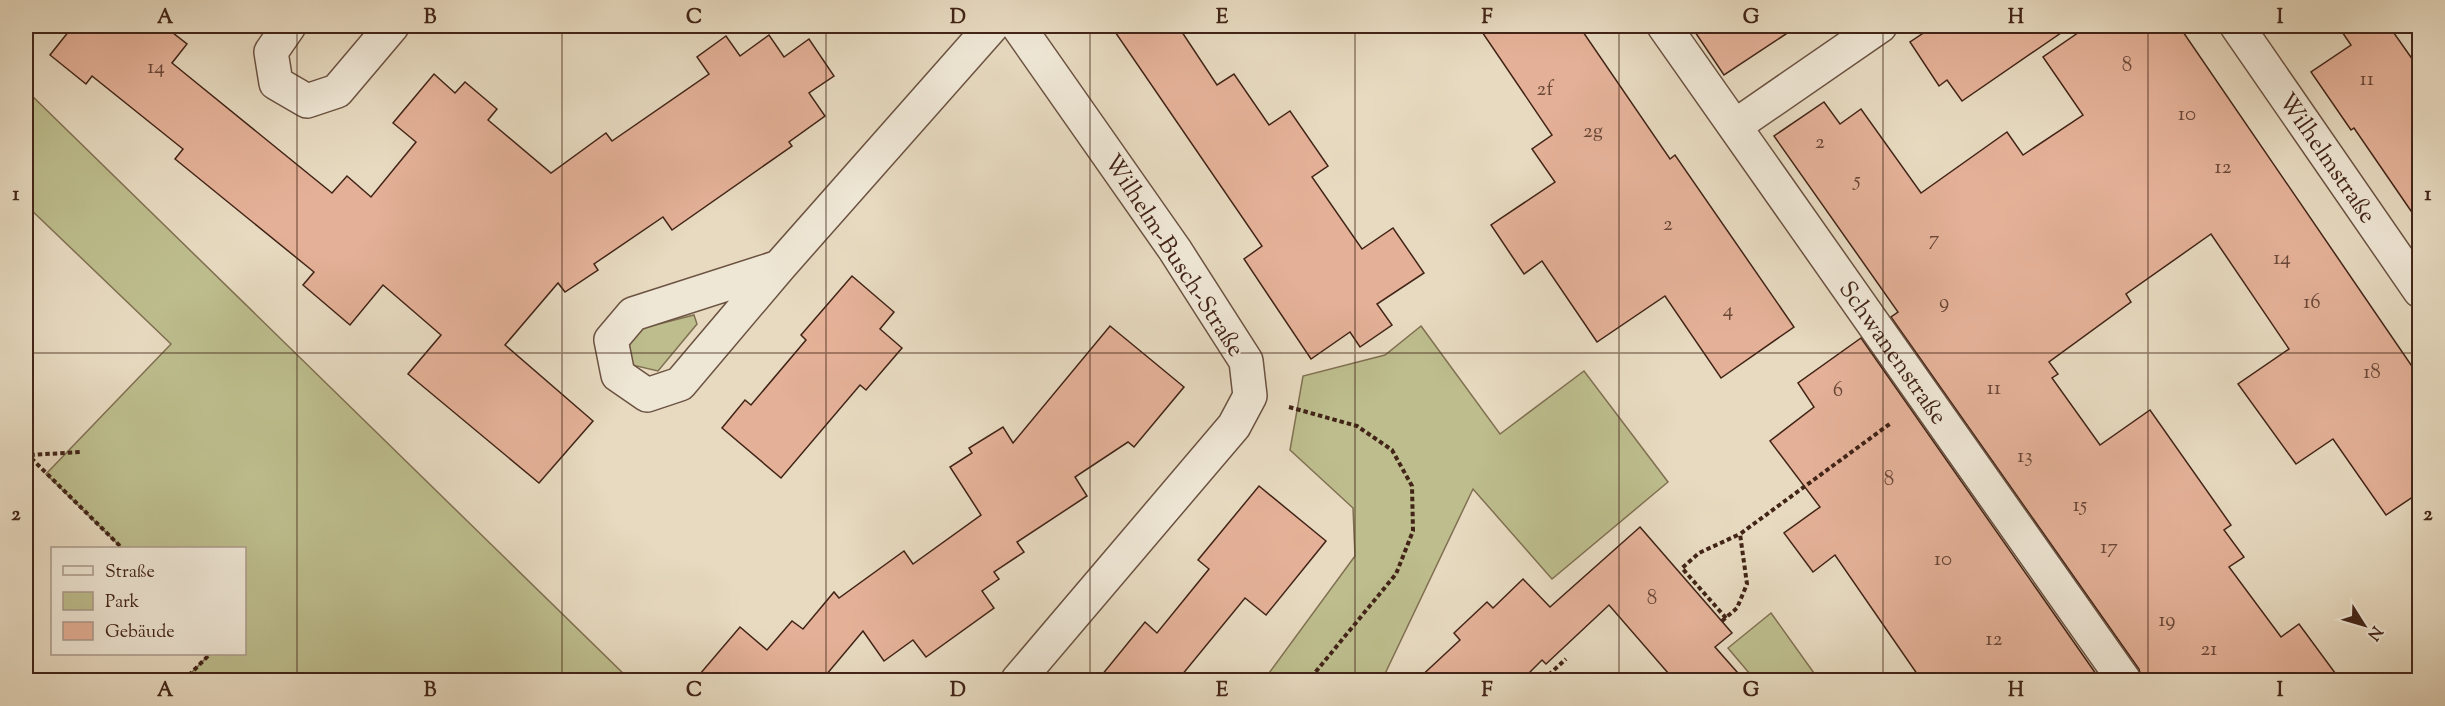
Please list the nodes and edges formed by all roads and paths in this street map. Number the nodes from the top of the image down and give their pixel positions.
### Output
1 (289, 26) edge
2 (392, 26) edge
3 (992, 26) edge
4 (1018, 26) edge
5 (1664, 26) edge
6 (1880, 26) edge
7 (2237, 26) edge
8 (1734, 126) junction
9 (779, 267) junction
10 (2420, 291) edge
11 (1250, 396) junction
12 (1926, 397) junction
13 (26, 451) edge
14 (81, 452) dead end
15 (1740, 534) junction
16 (120, 547) edge
17 (209, 655) edge
18 (1566, 658) dead end
19 (26, 668) edge
20 (39, 681) edge
21 (186, 681) edge
22 (1018, 681) edge
23 (1309, 681) edge
24 (1543, 681) edge
25 (2124, 681) edge

1 - 2 street
3 - 9 street
4 - 11 street, Wilhelm-Busch-Straße
5 - 8 street, Schwanenstraße
6 - 8 street
7 - 10 street, Wilhelmstraße
8 - 12 street, Schwanenstraße
9 - 9 street
11 - 22 street
11 - 23 path
12 - 15 path
12 - 25 street, Schwanenstraße
13 - 14 path
13 - 16 path
15 - 15 path
17 - 21 path
18 - 24 path
19 - 20 path

